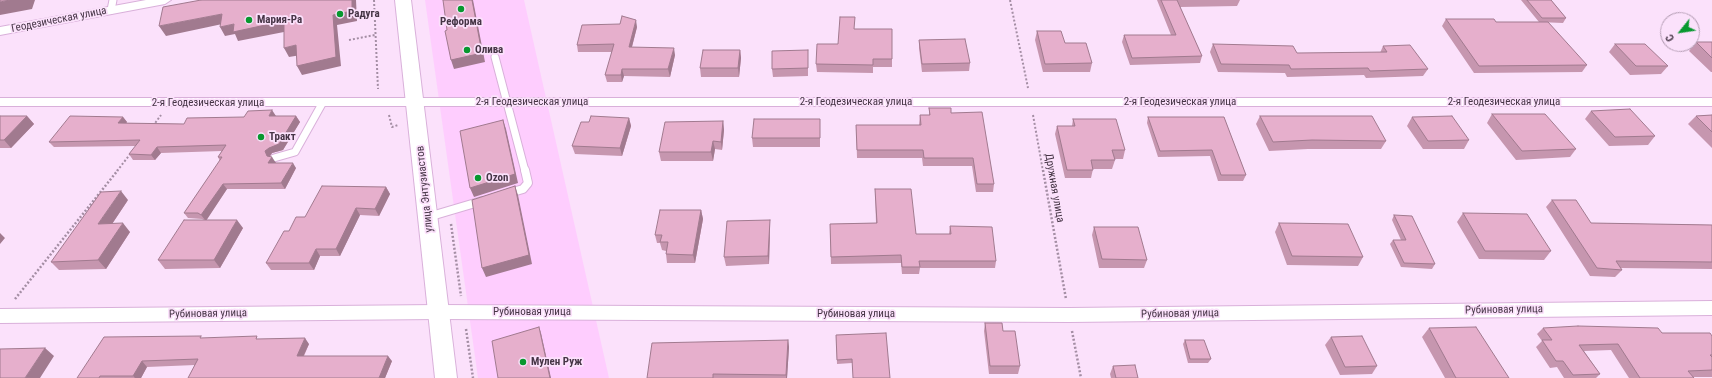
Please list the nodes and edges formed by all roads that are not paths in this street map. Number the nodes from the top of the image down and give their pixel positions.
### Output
1 (164, 0) edge
2 (403, 0) edge
3 (112, 5) edge
4 (0, 31) edge
5 (495, 57) dead end
6 (506, 101) junction
7 (0, 102) edge
8 (323, 102) junction
9 (416, 102) junction
10 (1712, 102) edge
11 (274, 158) dead end
12 (428, 217) junction
13 (1712, 308) edge
14 (438, 312) junction
15 (1, 316) edge
16 (446, 378) edge

1 - 3 street, Геодезическая улица
2 - 9 street, улица Энтузиастов
3 - 4 street, Геодезическая улица
5 - 6 lane
6 - 9 street, 2-я Геодезическая улица
6 - 10 street, 2-я Геодезическая улица
6 - 12 lane
7 - 8 street, 2-я Геодезическая улица
8 - 9 street, 2-я Геодезическая улица
8 - 11 lane
9 - 12 street, улица Энтузиастов
12 - 14 street, улица Энтузиастов
13 - 14 street, Рубиновая улица
14 - 15 street, Рубиновая улица
14 - 16 street, улица Энтузиастов

